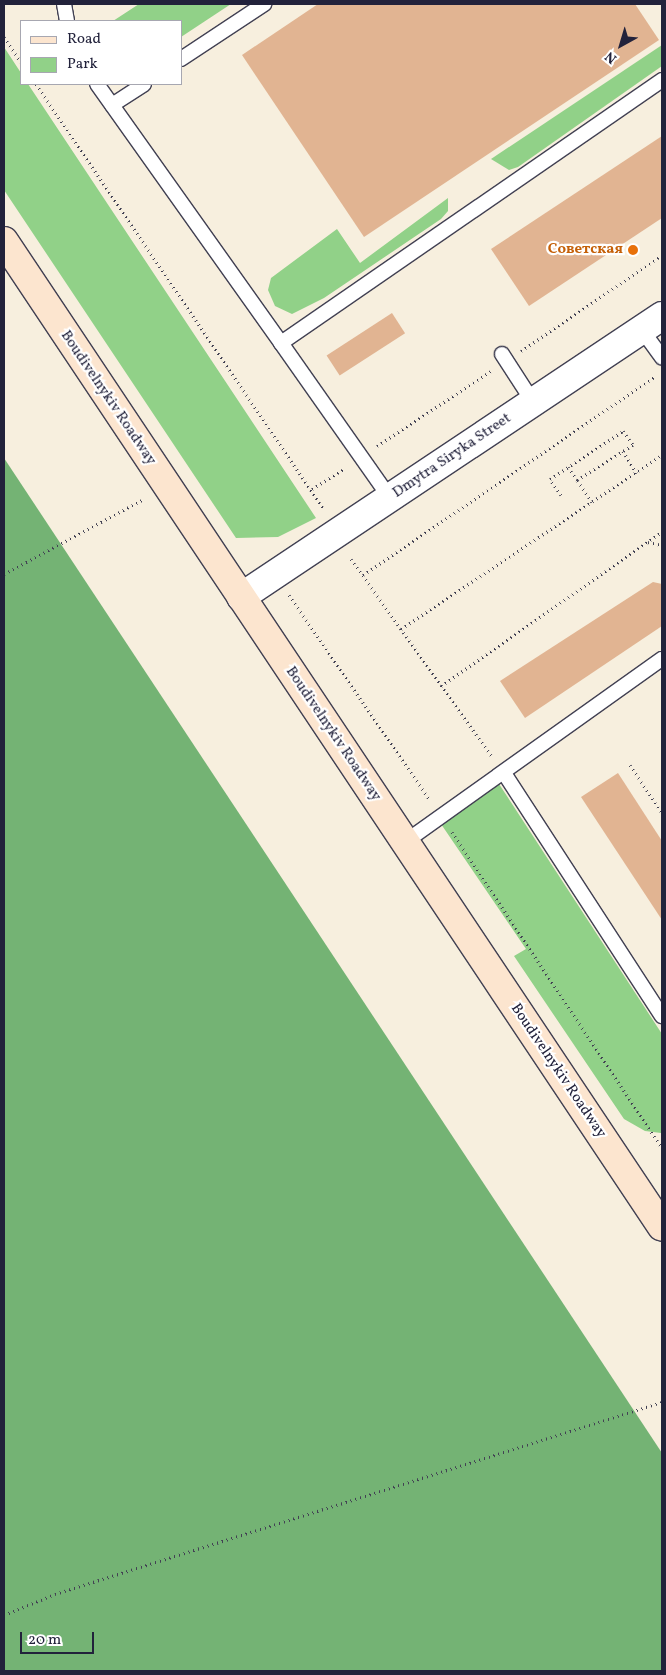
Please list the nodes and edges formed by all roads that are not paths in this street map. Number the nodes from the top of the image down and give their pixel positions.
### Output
1 (64, 4) edge
2 (264, 4) edge
3 (67, 20) edge
4 (182, 58) edge
5 (662, 80) edge
6 (98, 85) edge
7 (142, 85) edge
8 (112, 105) junction
9 (4, 242) edge
10 (652, 323) edge
11 (281, 343) junction
12 (504, 357) road end
13 (662, 358) edge
14 (533, 402) junction
15 (390, 498) junction
16 (241, 597) junction
17 (662, 659) edge
18 (504, 773) junction
19 (405, 842) junction
20 (662, 1016) edge
21 (662, 1227) edge

1 - 3 lane
2 - 4 lane
5 - 11 lane
6 - 8 lane
7 - 8 lane
8 - 11 lane
9 - 16 main road, Boudivelnykiv Roadway
10 - 13 lane
10 - 14 street, Dmytra Siryka Street
11 - 15 lane
12 - 14 lane
14 - 15 street, Dmytra Siryka Street
15 - 16 street, Dmytra Siryka Street
16 - 19 main road, Boudivelnykiv Roadway
17 - 18 lane
18 - 19 lane
18 - 20 lane
19 - 21 main road, Boudivelnykiv Roadway

